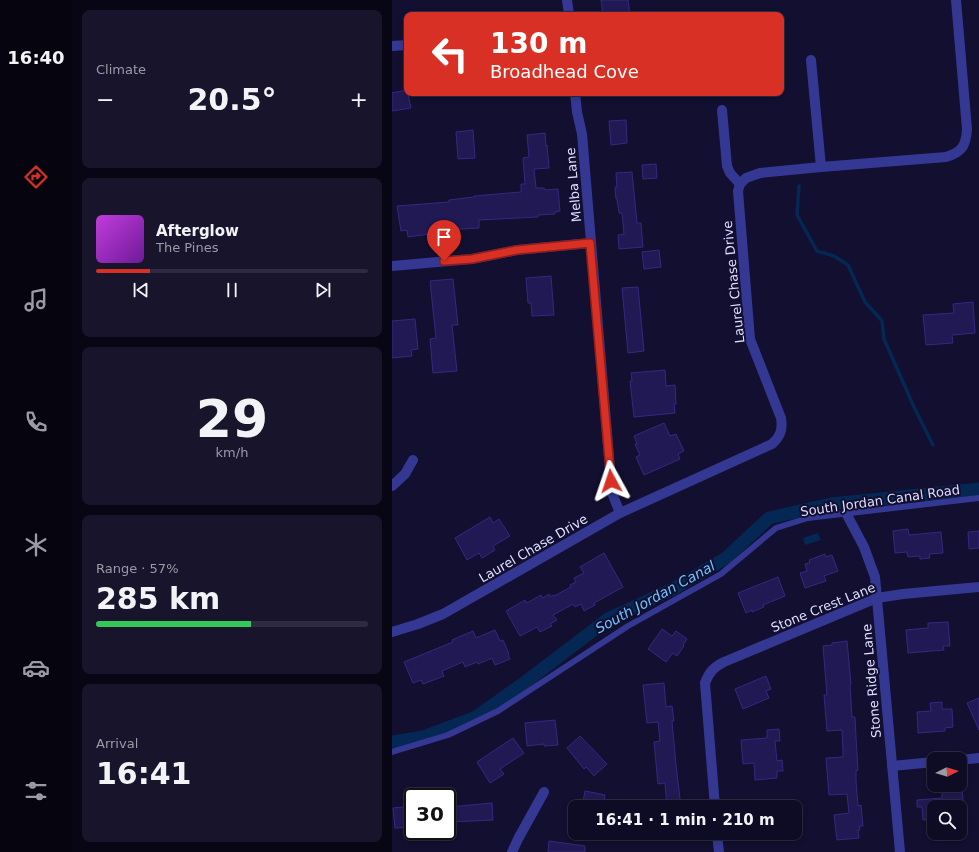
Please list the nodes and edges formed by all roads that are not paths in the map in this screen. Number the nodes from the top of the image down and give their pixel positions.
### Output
1 (568, 0) edge
2 (956, 0) edge
3 (569, 12) edge
4 (404, 45) edge
5 (392, 46) edge
6 (811, 60) dead end
7 (575, 96) edge
8 (722, 110) dead end
9 (820, 167) junction
10 (740, 184) junction
11 (590, 243) junction
12 (392, 266) edge
13 (413, 460) dead end
14 (392, 486) edge
15 (979, 498) edge
16 (620, 513) junction
17 (846, 513) junction
18 (979, 587) edge
19 (877, 598) junction
20 (392, 632) edge
21 (392, 752) edge
22 (979, 758) edge
23 (967, 759) edge
24 (927, 763) edge
25 (892, 766) junction
26 (544, 792) dead end
27 (714, 800) edge
28 (718, 840) edge
29 (512, 852) edge
30 (719, 852) edge
31 (900, 852) edge

1 - 3 street
2 - 9 street
4 - 5 street
6 - 9 street
7 - 11 street, Melba Lane
8 - 10 street
9 - 10 street
10 - 16 street, Laurel Chase Drive
11 - 12 street
11 - 16 street, Melba Lane
13 - 14 street
15 - 17 lane, South Jordan Canal Road
16 - 20 street, Laurel Chase Drive
17 - 19 street, Stone Ridge Lane
17 - 21 lane, South Jordan Canal Road
18 - 19 street, Stone Crest Lane
19 - 25 street, Stone Ridge Lane
19 - 27 street, Stone Crest Lane
22 - 23 street
24 - 25 street
25 - 31 street, Stone Ridge Lane
26 - 29 street
28 - 30 street

